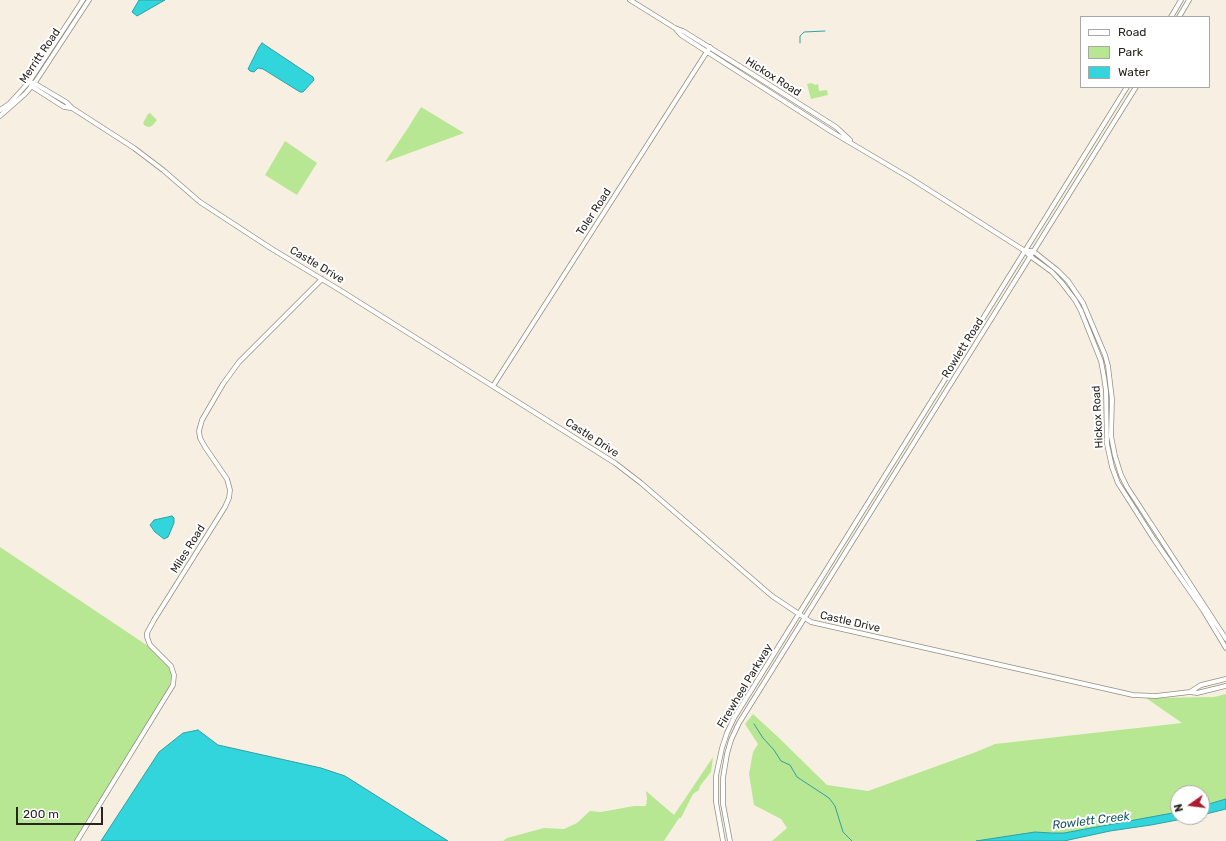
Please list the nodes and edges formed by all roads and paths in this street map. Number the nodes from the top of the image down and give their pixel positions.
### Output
1 (83, 0) edge
2 (89, 0) edge
3 (630, 0) edge
4 (1181, 0) edge
5 (1189, 0) edge
6 (1172, 16) edge
7 (1180, 16) edge
8 (708, 49) junction
9 (29, 82) junction
10 (34, 83) junction
11 (31, 87) junction
12 (1126, 88) edge
13 (1135, 88) edge
14 (771, 89) junction
15 (776, 95) junction
16 (804, 107) junction
17 (72, 108) junction
18 (0, 110) edge
19 (0, 116) edge
20 (858, 146) junction
21 (1025, 251) junction
22 (1034, 251) junction
23 (1030, 256) junction
24 (1060, 272) junction
25 (1056, 276) junction
26 (322, 279) junction
27 (493, 386) junction
28 (853, 528) junction
29 (859, 532) junction
30 (799, 615) junction
31 (804, 618) junction
32 (1226, 639) edge
33 (1226, 648) edge
34 (762, 674) junction
35 (1226, 679) edge
36 (1226, 686) edge
37 (1190, 692) junction
38 (754, 700) junction
39 (77, 841) edge
40 (724, 841) edge
41 (730, 841) edge

1 - 9 street, Merritt Road
2 - 10 street, Merritt Road
3 - 8 street, Hickox Road
4 - 6 street
5 - 7 street
8 - 14 street, Hickox Road
8 - 27 street, Toler Road
9 - 10 street, Castle Drive
9 - 11 street
9 - 18 street, Merritt Road
10 - 11 street, Merritt Road
10 - 17 street, Castle Drive
11 - 17 street, Castle Drive
11 - 19 street, Merritt Road
12 - 21 street, Rowlett Road
13 - 22 street, Rowlett Road
14 - 15 street, Hickox Road
14 - 16 street, Hickox Road
15 - 16 street
15 - 20 street, Hickox Road
16 - 20 street, Hickox Road
17 - 26 street, Castle Drive
20 - 21 street, Hickox Road
21 - 22 street
21 - 23 street, Hickox Road
21 - 28 street, Rowlett Road
22 - 23 street, Rowlett Road
22 - 24 street, Hickox Road
23 - 25 street, Hickox Road
23 - 29 street, Rowlett Road
24 - 25 street
24 - 32 street, Hickox Road
25 - 33 street, Hickox Road
26 - 27 street, Castle Drive
26 - 39 street, Miles Road
27 - 30 street, Castle Drive
28 - 29 street
28 - 30 street, Rowlett Road
29 - 31 street, Rowlett Road
30 - 31 street, Castle Drive
30 - 34 street, Firewheel Parkway
31 - 37 street, Castle Drive
31 - 38 street, Firewheel Parkway
34 - 38 street
34 - 40 street, Firewheel Parkway
35 - 37 street
36 - 37 street, Castle Drive
38 - 41 street, Firewheel Parkway

